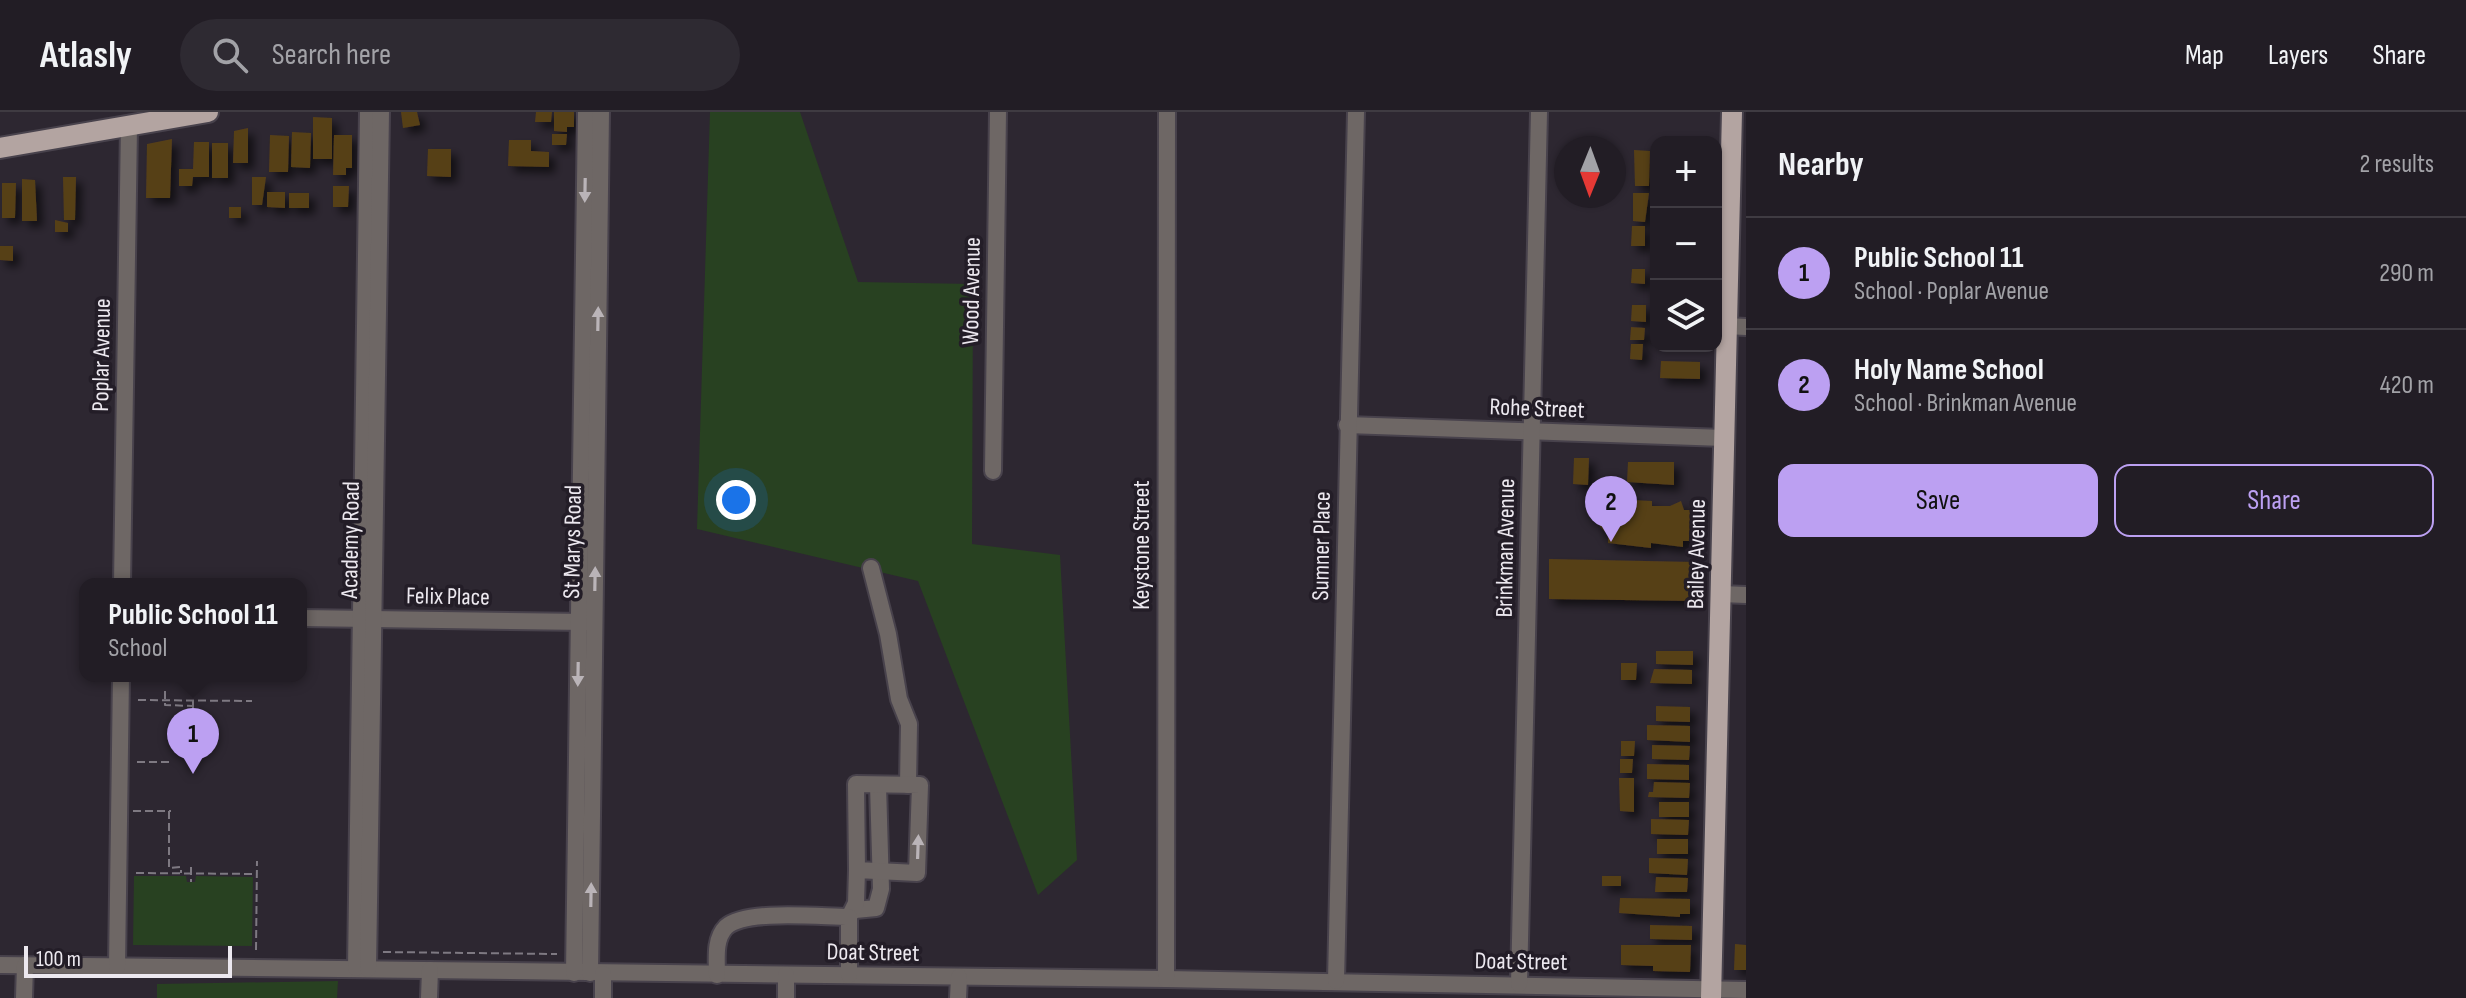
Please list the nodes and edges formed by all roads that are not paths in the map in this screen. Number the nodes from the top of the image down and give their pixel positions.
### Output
1 (208, 112) edge
2 (368, 112) edge
3 (381, 112) edge
4 (586, 112) edge
5 (601, 112) edge
6 (998, 112) edge
7 (1167, 112) edge
8 (1356, 112) edge
9 (1539, 112) edge
10 (1732, 112) edge
11 (129, 126) junction
12 (0, 148) edge
13 (592, 250) junction
14 (372, 289) junction
15 (1736, 326) edge
16 (1347, 425) junction
17 (1532, 431) junction
18 (1724, 438) junction
19 (993, 471) dead end
20 (871, 568) dead end
21 (122, 578) edge
22 (1721, 594) junction
23 (1746, 595) edge
24 (307, 618) edge
25 (367, 619) junction
26 (587, 622) junction
27 (121, 682) edge
28 (878, 785) junction
29 (908, 785) junction
30 (857, 870) junction
31 (880, 873) junction
32 (852, 913) junction
33 (0, 965) edge
34 (25, 965) junction
35 (117, 967) junction
36 (362, 969) junction
37 (430, 970) junction
38 (589, 973) junction
39 (717, 975) junction
40 (786, 975) junction
41 (849, 975) junction
42 (959, 977) junction
43 (1166, 979) junction
44 (1336, 981) junction
45 (1519, 984) junction
46 (1746, 990) edge
47 (1712, 994) edge
48 (24, 998) edge
49 (429, 998) edge
50 (603, 998) edge
51 (786, 998) edge
52 (958, 998) edge

1 - 11 main road
2 - 14 street, Academy Road
3 - 14 street, Academy Road
4 -> 13 street, St Marys Road
5 - 13 street, St Marys Road
6 - 19 street, Wood Avenue
7 - 43 street, Keystone Street
8 - 16 street, Sumner Place
9 - 17 street, Brinkman Avenue
10 - 15 main road, Bailey Avenue
11 - 12 main road
11 - 21 street, Poplar Avenue
13 - 26 street, St Marys Road
14 - 25 street, Academy Road
15 - 18 main road, Bailey Avenue
16 - 17 street, Rohe Street
16 - 44 street, Sumner Place
17 - 18 street, Rohe Street
17 - 45 street, Brinkman Avenue
18 - 22 main road, Bailey Avenue
20 - 29 street
22 - 23 street
22 - 47 main road, Bailey Avenue
24 - 25 street, Felix Place
25 - 26 street, Felix Place
25 - 36 street, Academy Road
26 - 38 street, St Marys Road
27 - 35 street
28 - 29 street
28 - 30 street
28 - 31 street
31 -> 29 street
30 - 31 street
30 - 32 street
31 - 32 street
32 - 39 street
32 - 41 street
33 - 34 street, Doat Street
34 - 35 street, Doat Street
34 - 48 street
35 - 36 street, Doat Street
36 - 37 street, Doat Street
37 - 38 street, Doat Street
37 - 49 street
38 - 39 street, Doat Street
38 - 50 street, St Marys Road
39 - 40 street, Doat Street
40 - 41 street, Doat Street
40 - 51 street
41 - 42 street, Doat Street
42 - 43 street, Doat Street
42 - 52 street
43 - 44 street, Doat Street
44 - 45 street, Doat Street
45 - 47 street, Doat Street
46 - 47 street, Doat Street

